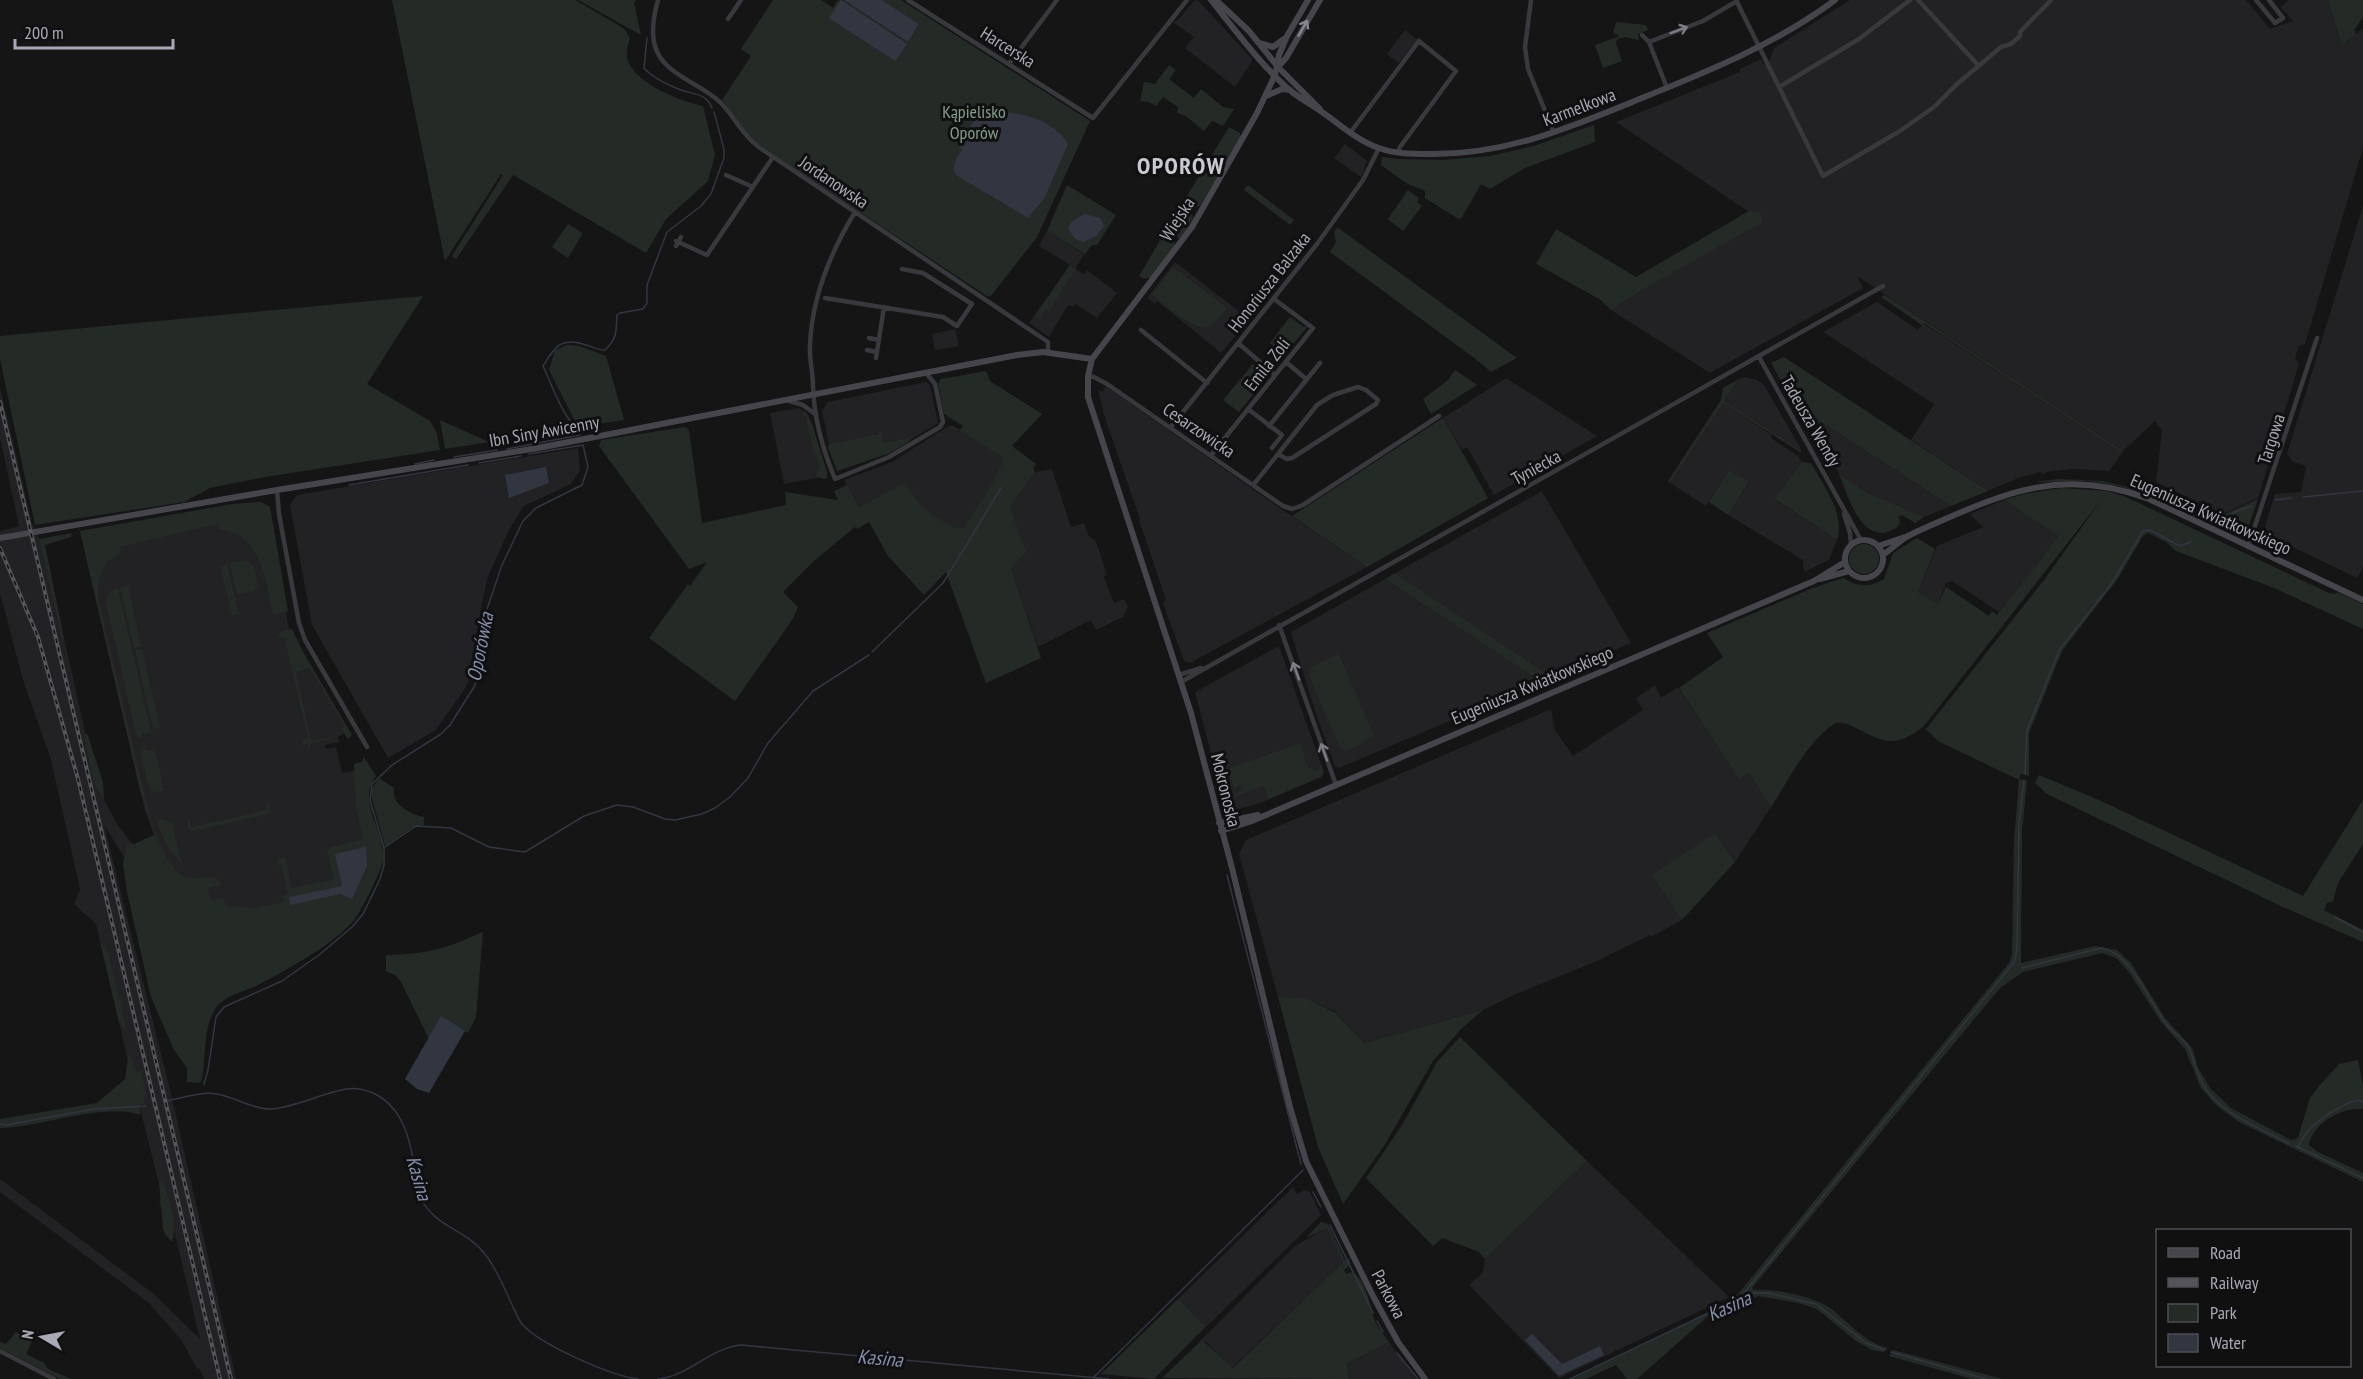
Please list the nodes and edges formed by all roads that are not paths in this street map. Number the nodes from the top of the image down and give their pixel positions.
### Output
1 (658, 0) edge
2 (741, 0) edge
3 (908, 0) edge
4 (1057, 0) edge
5 (1187, 0) edge
6 (1211, 0) edge
7 (1216, 0) edge
8 (1308, 0) edge
9 (1320, 0) edge
10 (1531, 0) edge
11 (1737, 0) edge
12 (1835, 0) edge
13 (1910, 0) edge
14 (1918, 0) edge
15 (2051, 0) edge
16 (2256, 0) edge
17 (2270, 0) edge
18 (728, 19) dead end
19 (1642, 35) dead end
20 (1287, 36) junction
21 (1256, 40) junction
22 (1649, 42) junction
23 (1760, 47) junction
24 (1009, 64) junction
25 (1978, 65) junction
26 (1278, 67) junction
27 (1275, 75) junction
28 (1779, 87) junction
29 (1667, 88) junction
30 (1290, 90) junction
31 (1266, 96) junction
32 (1323, 112) junction
33 (1350, 132) junction
34 (1554, 133) junction
35 (1379, 148) junction
36 (1398, 152) junction
37 (773, 157) junction
38 (726, 175) dead end
39 (753, 187) junction
40 (855, 212) junction
41 (678, 242) dead end
42 (902, 269) dead end
43 (1883, 286) dead end
44 (825, 298) dead end
45 (1274, 299) junction
46 (884, 308) junction
47 (1141, 330) dead end
48 (869, 338) dead end
49 (2317, 338) dead end
50 (879, 340) junction
51 (1238, 343) junction
52 (867, 350) dead end
53 (1048, 352) junction
54 (1759, 357) junction
55 (1092, 358) junction
56 (1286, 362) junction
57 (1320, 363) dead end
58 (941, 370) junction
59 (926, 372) junction
60 (1089, 373) junction
61 (1275, 375) junction
62 (1306, 379) junction
63 (1207, 383) junction
64 (934, 384) junction
65 (812, 395) junction
66 (785, 400) junction
67 (1248, 409) junction
68 (815, 414) junction
69 (1439, 416) dead end
70 (1269, 426) junction
71 (1171, 427) junction
72 (1272, 448) dead end
73 (1212, 454) junction
74 (1278, 454) junction
75 (1254, 484) junction
76 (277, 490) junction
77 (1839, 500) junction
78 (1906, 537) junction
79 (0, 538) edge
80 (1861, 540) junction
81 (1851, 545) junction
82 (1878, 546) junction
83 (2248, 547) junction
84 (1883, 555) junction
85 (1845, 562) junction
86 (1849, 572) junction
87 (1814, 581) junction
88 (2363, 600) edge
89 (1280, 625) junction
90 (1180, 678) junction
91 (367, 747) dead end
92 (1336, 785) junction
93 (1262, 815) junction
94 (1219, 823) junction
95 (1221, 831) junction
96 (1333, 1218) joint
97 (0, 1351) edge
98 (54, 1379) edge
99 (1425, 1379) edge

1 - 37 street, Jordanowska
2 - 18 street
3 - 24 street, Harcerska
4 - 24 street
5 - 24 street, Harcerska
6 - 27 main road, Karmelkowa
7 - 21 main road, Karmelkowa
8 - 20 main road
26 -> 9 main road
10 - 34 street
22 -> 11 street
11 - 23 street
12 - 23 main road, Karmelkowa
13 - 28 street
14 - 25 street
15 - 25 street
16 - 17 street
19 - 22 street
20 - 21 main road
20 - 26 main road
21 - 26 main road, Karmelkowa
22 - 29 street
23 - 28 street
23 - 29 main road, Karmelkowa
25 - 28 street
26 - 27 main road, Wiejska
26 - 32 main road, Karmelkowa
27 - 30 main road, Karmelkowa
27 - 31 main road, Wiejska
29 - 34 main road, Karmelkowa
30 - 31 main road
30 - 32 main road, Karmelkowa
31 - 55 main road, Wiejska
32 - 33 main road, Karmelkowa
33 - 35 main road, Karmelkowa
33 - 36 street
34 - 36 main road, Karmelkowa
35 - 36 main road, Karmelkowa
35 - 45 street, Honoriusza Balzaka
37 - 39 street
37 - 40 street, Jordanowska
38 - 39 street
39 - 41 street
40 - 53 street, Jordanowska
40 - 65 street
42 - 46 street
43 - 54 street, Tyniecka
44 - 46 street
45 - 51 street, Honoriusza Balzaka
45 - 56 street, Emila Zoli
46 - 50 street
47 - 63 street
48 - 50 street
49 - 83 street, Targowa
50 - 52 street
51 - 61 street
51 - 63 street, Honoriusza Balzaka
53 - 55 main road, Ibn Siny Awicenny
53 - 58 main road, Ibn Siny Awicenny
54 - 77 street, Tadeusza Wendy
54 - 89 street, Tyniecka
55 - 60 main road, Wiejska
56 - 61 street, Emila Zoli
56 - 62 street
57 - 62 street
58 - 59 main road, Ibn Siny Awicenny
58 - 64 street
59 - 64 street
59 - 65 main road, Ibn Siny Awicenny
60 - 71 street, Cesarzowicka
60 - 90 main road, Mokronoska
61 - 67 street, Emila Zoli
62 - 70 street
63 - 71 street, Honoriusza Balzaka
64 - 68 street
65 - 66 main road, Ibn Siny Awicenny
65 - 68 street
66 - 68 street
66 - 76 main road, Ibn Siny Awicenny
67 - 70 street
67 - 73 street, Emila Zoli
69 - 75 street, Cesarzowicka
70 - 72 street
71 - 73 street, Cesarzowicka
73 - 75 street, Cesarzowicka
74 - 74 street
74 - 75 street
76 - 79 main road, Ibn Siny Awicenny
76 - 91 street
77 - 80 street, Tadeusza Wendy
77 - 81 street, Tadeusza Wendy
78 - 82 main road, Eugeniusza Kwiatkowskiego
78 - 83 main road, Eugeniusza Kwiatkowskiego
78 - 84 main road, Eugeniusza Kwiatkowskiego
80 - 81 main road
80 - 82 main road
81 - 85 main road
82 - 84 main road
83 - 88 main road, Eugeniusza Kwiatkowskiego
84 - 86 main road
85 - 86 main road
85 - 87 main road, Eugeniusza Kwiatkowskiego
86 - 87 main road, Eugeniusza Kwiatkowskiego
87 - 92 main road, Eugeniusza Kwiatkowskiego
89 - 90 street, Tyniecka
92 -> 89 street
90 - 94 main road, Mokronoska
92 - 93 main road, Eugeniusza Kwiatkowskiego
93 - 94 main road, Eugeniusza Kwiatkowskiego
93 - 95 main road, Eugeniusza Kwiatkowskiego
94 - 95 main road, Mokronoska
95 - 96 main road, Mokronoska
96 - 99 main road, Parkowa
97 - 98 street

